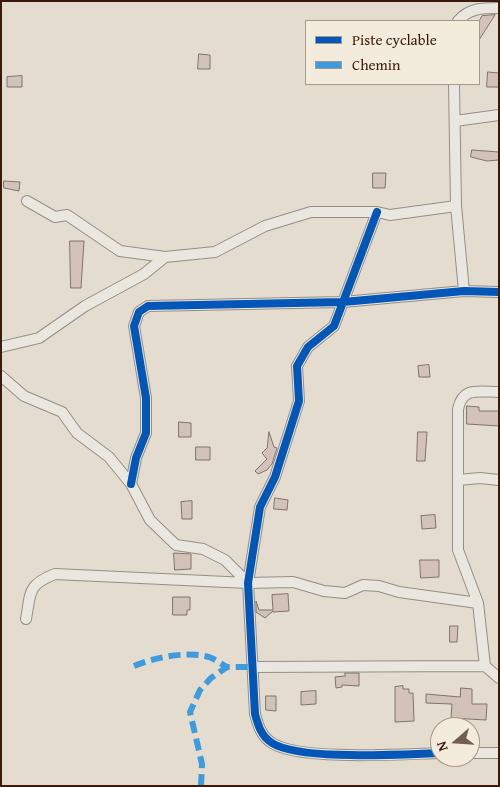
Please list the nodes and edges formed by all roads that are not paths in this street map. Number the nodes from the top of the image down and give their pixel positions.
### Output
1 (499, 8) edge
2 (459, 20) edge
3 (454, 85) edge
4 (499, 116) edge
5 (455, 121) junction
6 (27, 201) dead end
7 (456, 206) junction
8 (377, 212) junction
9 (165, 257) junction
10 (464, 291) junction
11 (499, 292) edge
12 (343, 302) junction
13 (1, 347) edge
14 (1, 376) edge
15 (499, 392) edge
16 (458, 480) junction
17 (499, 480) edge
18 (130, 484) junction
19 (248, 583) junction
20 (478, 603) junction
21 (26, 619) dead end
22 (486, 666) junction
23 (252, 667) junction
24 (499, 678) edge
25 (430, 753) edge
26 (480, 753) edge
27 (499, 753) edge

1 - 2 street
3 - 5 street
4 - 5 street
5 - 7 street
6 - 9 street
7 - 8 street
7 - 10 street
8 - 9 street
8 - 12 street
9 - 13 street
10 - 11 street
10 - 12 street
12 - 18 street
12 - 19 street
14 - 18 street
15 - 16 street
16 - 17 street
16 - 20 street
18 - 19 street
19 - 20 street
19 - 21 street
19 - 23 street
20 - 22 street
22 - 23 street
22 - 24 street
23 - 25 street
26 - 27 street

